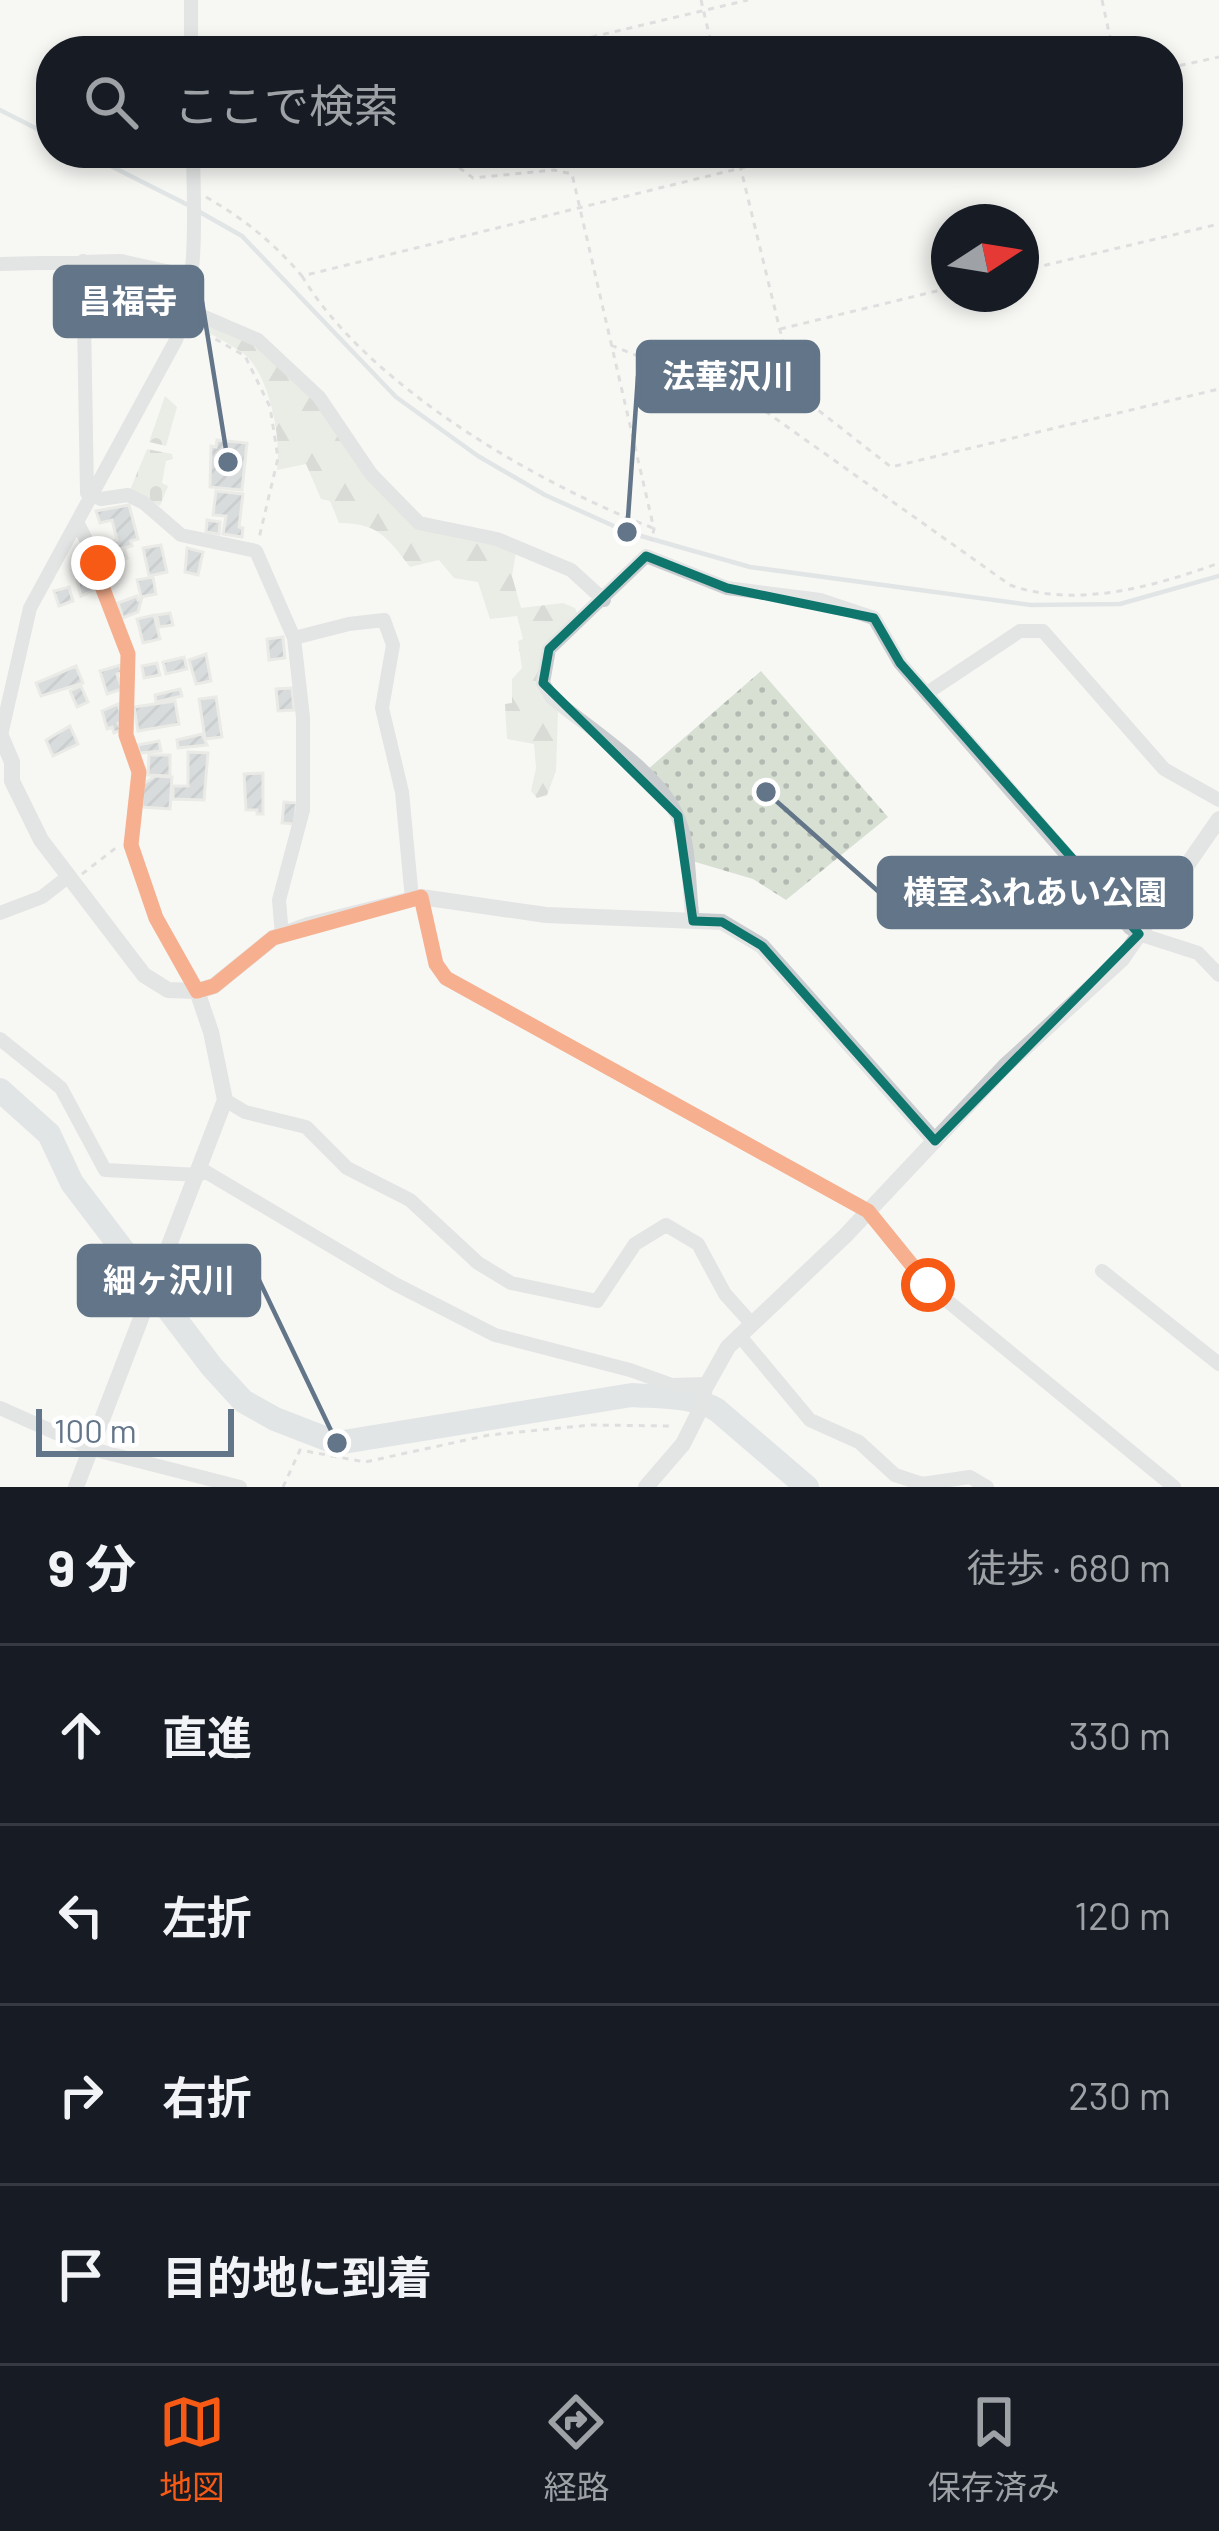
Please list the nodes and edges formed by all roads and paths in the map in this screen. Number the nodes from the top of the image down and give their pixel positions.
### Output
1 (190, 0) edge
2 (701, 0) edge
3 (748, 0) edge
4 (1102, 0) edge
5 (704, 10) junction
6 (191, 36) edge
7 (596, 36) edge
8 (710, 36) edge
9 (1110, 36) edge
10 (1219, 57) edge
11 (1183, 65) edge
12 (193, 168) edge
13 (460, 168) edge
14 (740, 168) joint
15 (194, 189) junction
16 (578, 209) junction
17 (1219, 224) edge
18 (83, 262) junction
19 (0, 264) edge
20 (1039, 267) edge
21 (302, 276) junction
22 (194, 277) junction
23 (931, 293) edge
24 (185, 315) junction
25 (778, 329) junction
26 (611, 344) junction
27 (1219, 389) edge
28 (92, 497) junction
29 (77, 522) junction
30 (654, 529) junction
31 (256, 551) junction
32 (646, 556) junction
33 (1219, 563) edge
34 (604, 600) junction
35 (294, 638) junction
36 (927, 693) junction
37 (1, 735) edge
38 (6, 783) edge
39 (1219, 800) edge
40 (1219, 819) edge
41 (131, 845) junction
42 (71, 879) junction
43 (416, 898) junction
44 (0, 913) edge
45 (693, 921) junction
46 (1139, 934) junction
47 (282, 935) junction
48 (1219, 975) edge
49 (197, 991) junction
50 (0, 1039) edge
51 (225, 1100) junction
52 (934, 1141) junction
53 (200, 1172) junction
54 (868, 1211) junction
55 (1102, 1271) dead end
56 (745, 1329) junction
57 (1219, 1364) edge
58 (706, 1386) junction
59 (0, 1408) edge
60 (696, 1419) junction
61 (92, 1449) junction
62 (76, 1487) edge
63 (241, 1487) edge
64 (283, 1487) edge
65 (646, 1487) edge
66 (987, 1487) edge
67 (1174, 1487) edge

1 - 6 street
2 - 5 path
3 - 5 path
4 - 9 path
5 - 7 path
5 - 8 path
10 - 11 path
12 - 15 street
13 - 16 path
14 - 16 path
14 - 25 path
15 - 21 path
15 - 22 street
16 - 21 path
16 - 26 path
17 - 20 path
18 - 19 street
18 - 22 street
18 - 28 street
21 - 30 path
22 - 24 street
23 - 25 path
24 - 28 street
24 - 31 path
24 - 34 street
25 - 27 path
26 - 30 path
26 - 33 path
28 - 29 street
28 - 31 street
29 - 37 street
29 - 41 street
30 - 32 path
31 - 35 street
32 - 34 street
32 - 36 street
34 - 45 street
35 - 43 street
35 - 47 street
36 - 39 street
36 - 46 street
37 - 38 street
38 - 42 street
40 - 46 street
41 - 42 path
41 - 49 street
42 - 44 street
42 - 49 street
43 - 45 street
43 - 47 street
43 - 54 street
45 - 52 street
46 - 48 street
46 - 52 street
47 - 49 street
49 - 51 street
50 - 53 street
51 - 53 street
51 - 56 street
52 - 54 street
53 - 58 street
53 - 61 street
54 - 56 street
54 - 67 street
55 - 57 street
56 - 58 street
56 - 66 street
58 - 60 street
59 - 61 street
60 - 64 path
60 - 65 street
61 - 62 street
61 - 63 street

